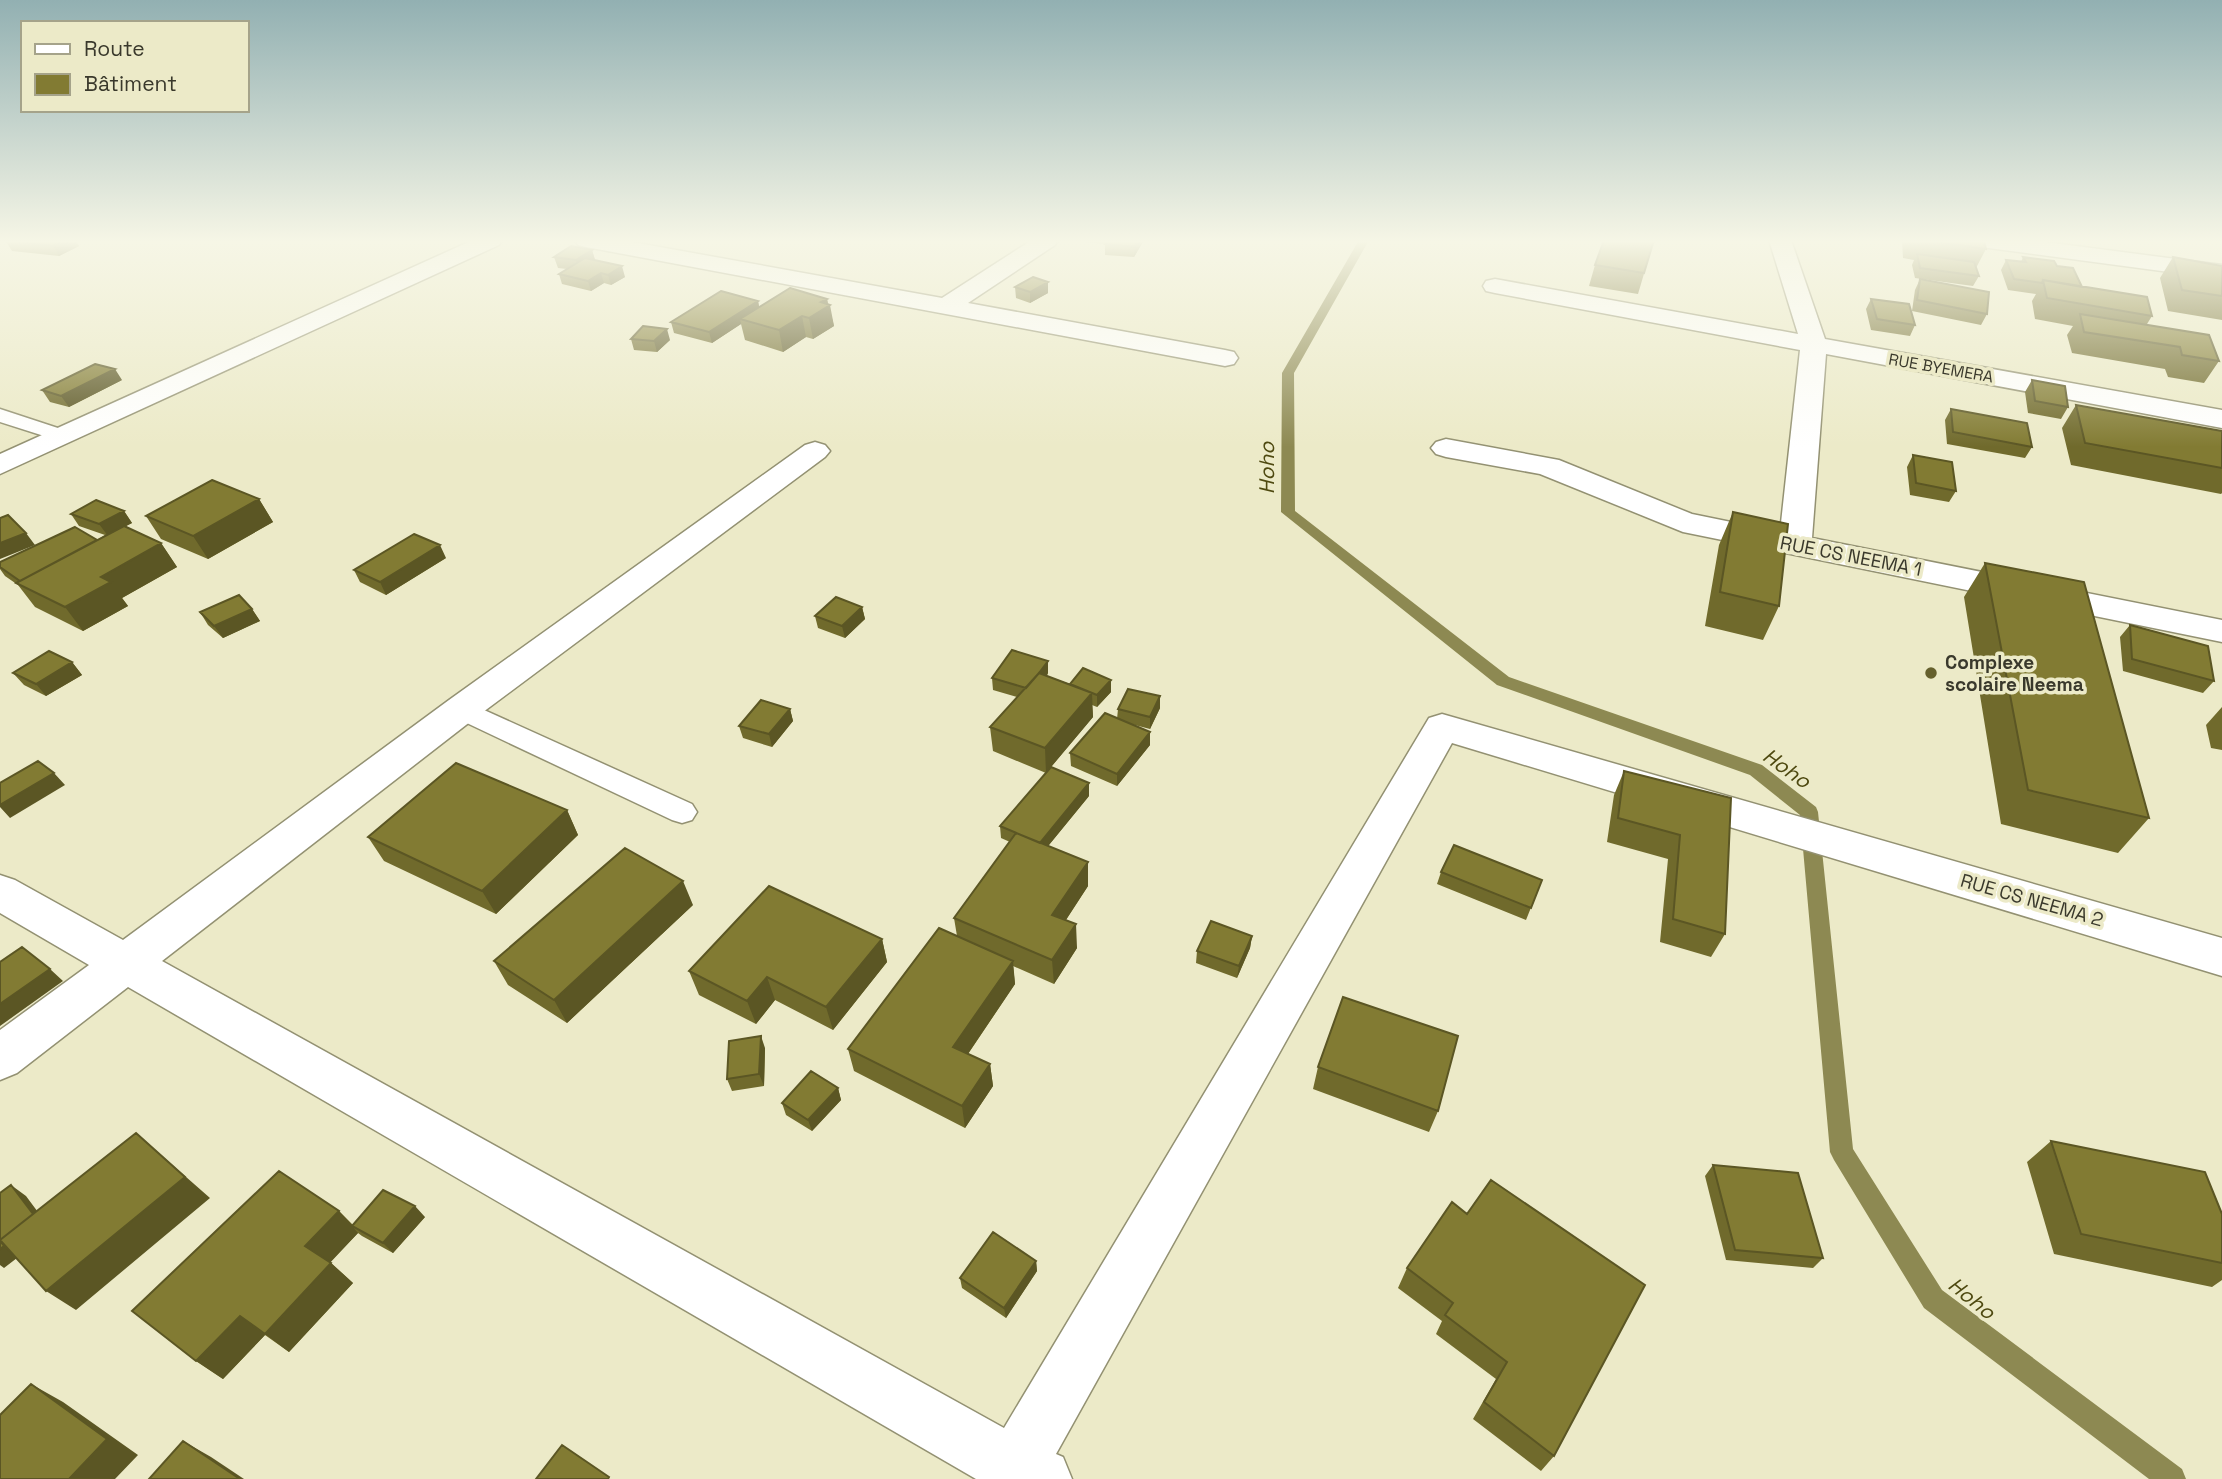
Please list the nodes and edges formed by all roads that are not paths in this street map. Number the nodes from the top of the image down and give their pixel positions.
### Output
1 (341, 309) edge
2 (963, 309) edge
3 (1621, 309) edge
4 (1803, 309) edge
5 (1814, 344) junction
6 (1225, 358) dead end
7 (0, 415) edge
8 (2222, 419) edge
9 (64, 436) junction
10 (1446, 448) dead end
11 (816, 451) dead end
12 (0, 465) edge
13 (1796, 545) junction
14 (2222, 631) edge
15 (462, 709) junction
16 (682, 812) dead end
17 (0, 892) edge
18 (2222, 957) edge
19 (125, 965) junction
20 (0, 1058) edge
21 (1021, 1475) edge

1 - 9 street
2 - 6 street
3 - 5 street, RUE BYEMERA
4 - 5 street
5 - 8 street, RUE BYEMERA
5 - 13 street
7 - 9 lane
9 - 12 street
10 - 13 street, RUE CS NEEMA 1
11 - 15 street
13 - 14 street, RUE CS NEEMA 1
15 - 16 lane
15 - 19 street
17 - 19 street
18 - 21 street, RUE CS NEEMA 2
19 - 20 street
19 - 21 street

